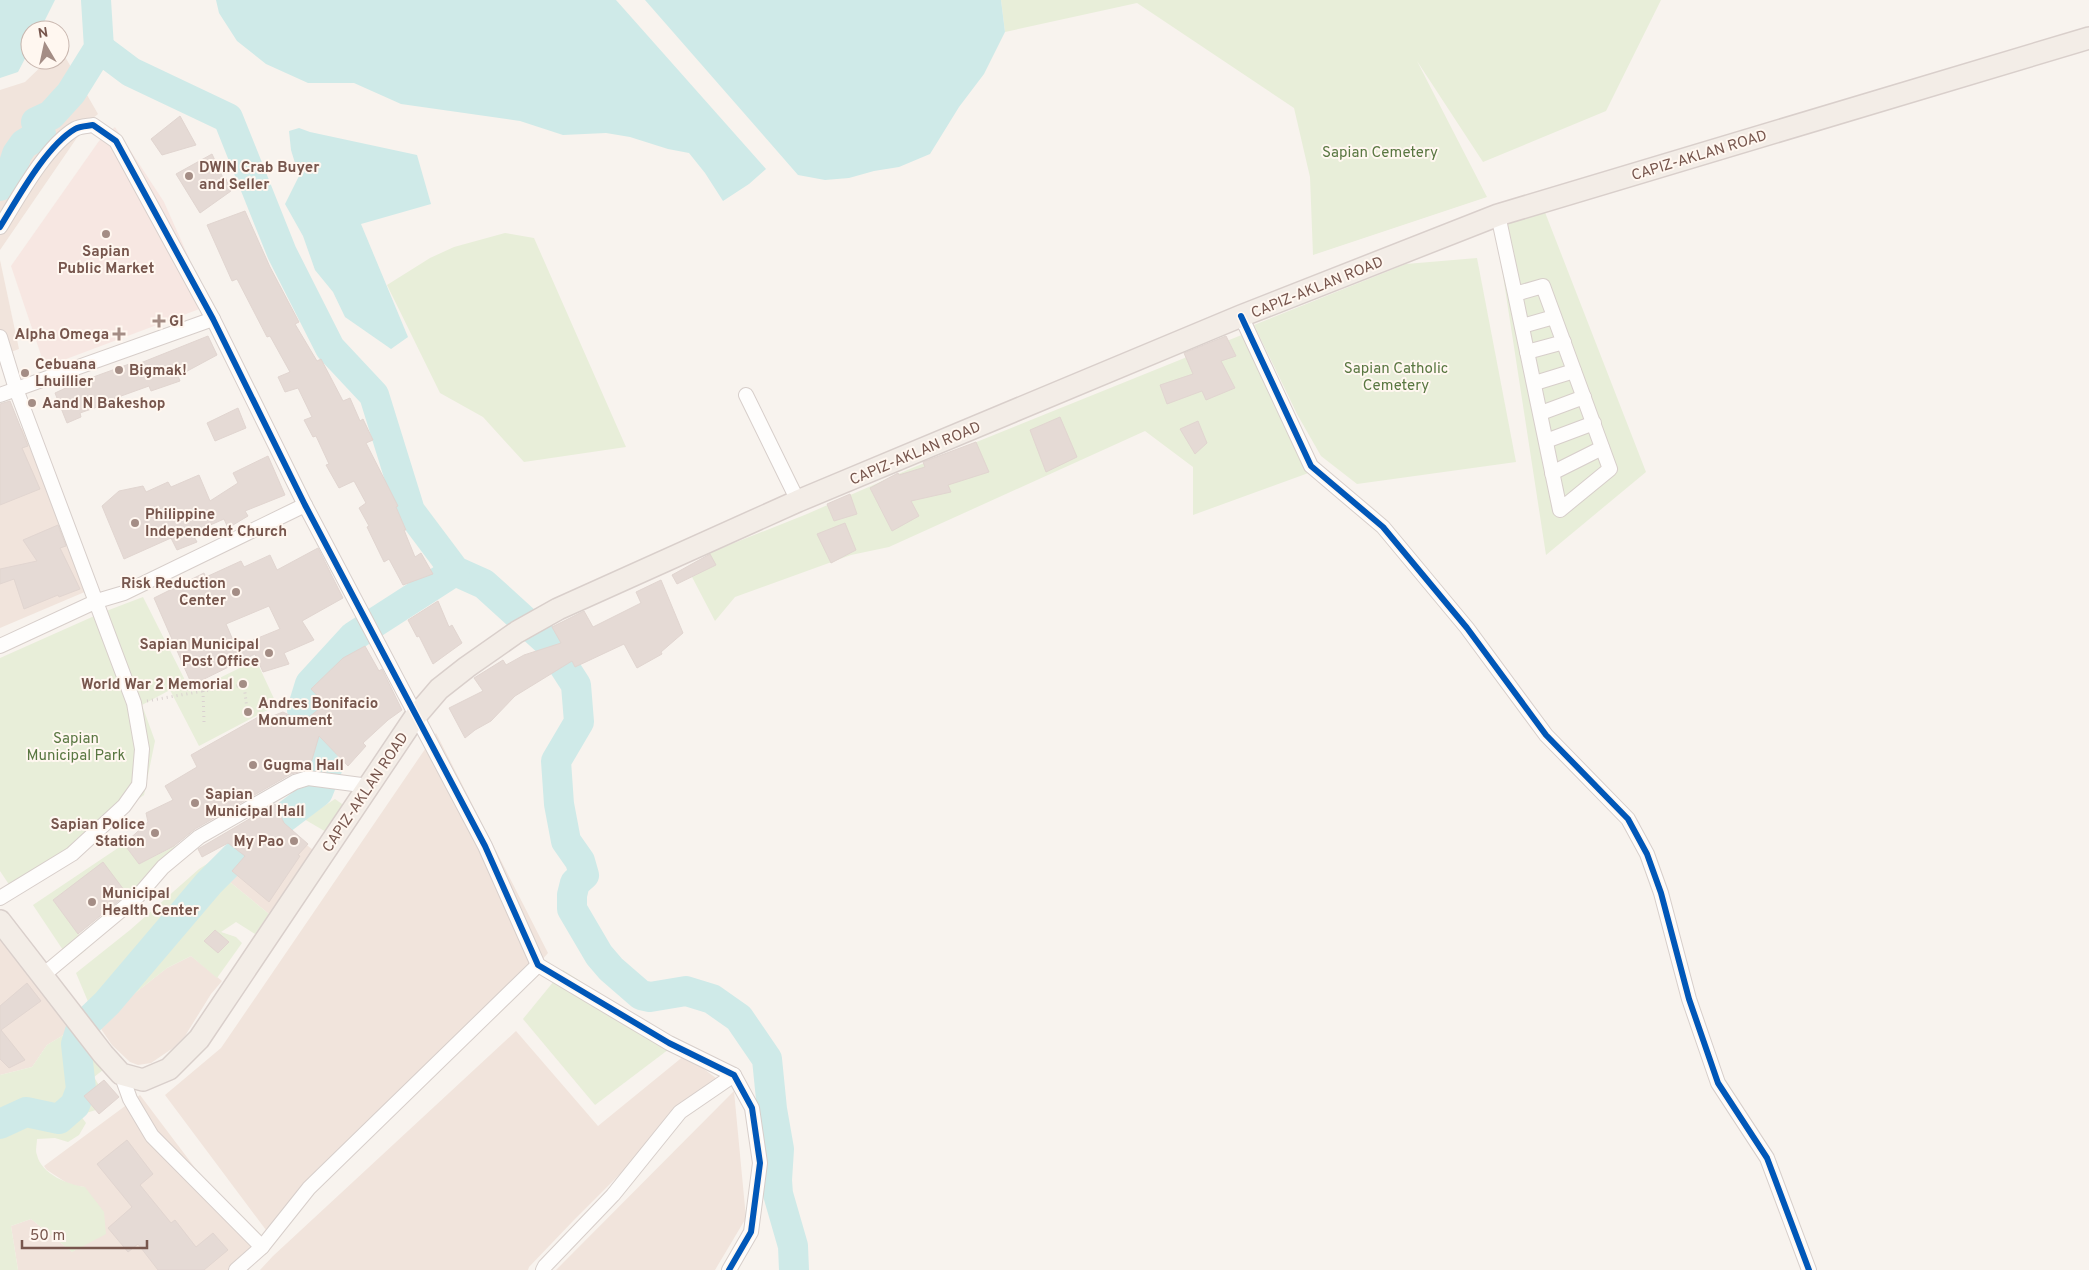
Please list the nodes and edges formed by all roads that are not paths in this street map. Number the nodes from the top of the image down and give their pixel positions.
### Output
1 (2089, 38) edge
2 (1498, 215) junction
3 (0, 227) edge
4 (1515, 294) junction
5 (1241, 316) junction
6 (1554, 318) junction
7 (213, 319) junction
8 (1522, 326) junction
9 (0, 337) edge
10 (1564, 342) junction
11 (1527, 352) junction
12 (1574, 371) junction
13 (1534, 383) junction
14 (16, 389) junction
15 (0, 395) edge
16 (746, 395) dead end
17 (1584, 397) junction
18 (1541, 413) junction
19 (1594, 423) junction
20 (1546, 441) junction
21 (1602, 448) junction
22 (1552, 473) junction
23 (798, 502) junction
24 (306, 505) junction
25 (97, 601) junction
26 (0, 646) edge
27 (415, 717) junction
28 (369, 786) junction
29 (0, 898) edge
30 (0, 921) edge
31 (538, 964) junction
32 (42, 976) junction
33 (121, 1074) junction
34 (734, 1075) junction
35 (262, 1247) junction
36 (236, 1270) edge
37 (544, 1270) edge
38 (729, 1270) edge
39 (1810, 1270) edge

1 - 2 main road, CAPIZ-AKLAN ROAD
2 - 4 street
2 - 5 main road, CAPIZ-AKLAN ROAD
3 - 7 street
4 - 6 street
4 - 8 street
5 - 23 main road, CAPIZ-AKLAN ROAD
5 - 39 street
6 - 8 street
6 - 10 street
7 - 14 street
7 - 24 street
8 - 11 street
9 - 14 street
10 - 11 street
10 - 12 street
11 - 13 street
12 - 13 street
12 - 17 street
13 - 18 street
14 - 15 street
14 - 25 street
16 - 23 street
17 - 18 street
17 - 19 street
18 - 20 street
19 - 20 street
19 - 21 street
20 - 22 street
21 - 22 street
21 - 22 street
23 - 27 main road, CAPIZ-AKLAN ROAD
24 - 25 street
24 - 27 street
25 - 26 street
25 - 29 street
27 - 28 main road, CAPIZ-AKLAN ROAD
27 - 31 street
28 - 32 street
28 - 33 main road, CAPIZ-AKLAN ROAD
30 - 32 main road
31 - 34 street
31 - 35 street
32 - 33 main road
33 - 35 street
34 - 37 street
34 - 38 street
35 - 36 street

